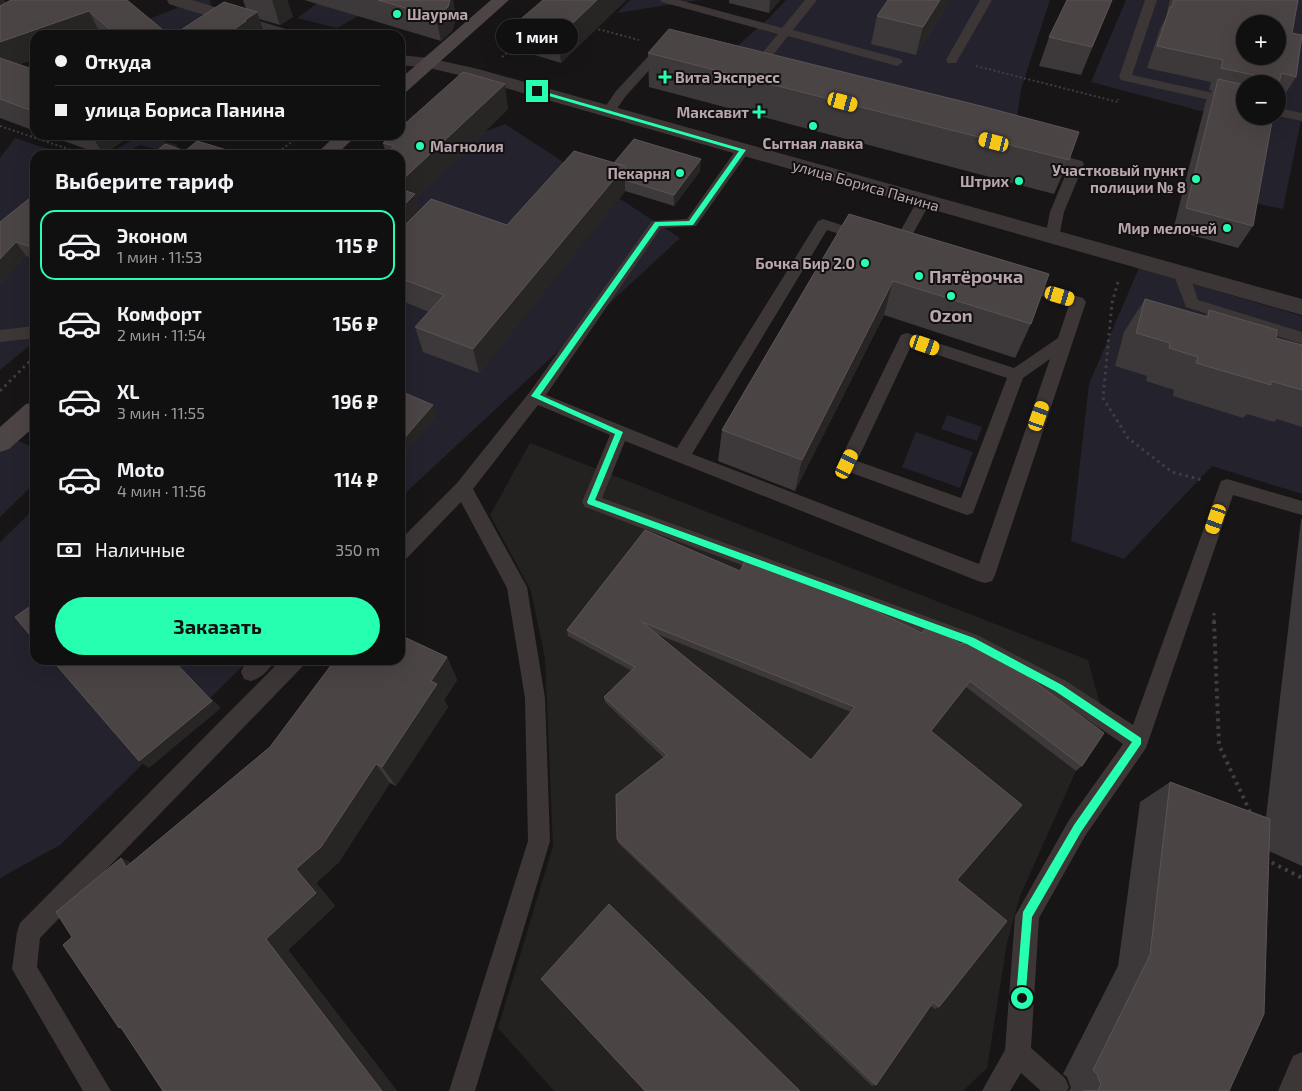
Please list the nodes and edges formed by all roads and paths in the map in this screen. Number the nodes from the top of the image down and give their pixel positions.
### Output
1 (502, 0) edge
2 (666, 0) edge
3 (811, 0) edge
4 (986, 0) edge
5 (1151, 0) edge
6 (184, 1) edge
7 (246, 4) dead end
8 (227, 18) junction
9 (592, 28) dead end
10 (269, 30) edge
11 (785, 33) junction
12 (520, 40) edge
13 (646, 42) dead end
14 (677, 57) edge
15 (500, 59) dead end
16 (952, 60) joint
17 (405, 61) edge
18 (897, 62) edge
19 (429, 63) junction
20 (749, 77) edge
21 (1125, 77) junction
22 (405, 84) edge
23 (1236, 102) edge
24 (609, 110) junction
25 (1286, 114) edge
26 (1302, 117) edge
27 (0, 126) edge
28 (30, 136) edge
29 (42, 140) edge
30 (294, 140) edge
31 (342, 140) edge
32 (71, 150) edge
33 (281, 150) edge
34 (330, 150) edge
35 (743, 150) junction
36 (1032, 152) edge
37 (924, 201) junction
38 (1052, 237) junction
39 (899, 247) junction
40 (918, 253) edge
41 (1124, 257) junction
42 (1181, 273) junction
43 (1003, 279) edge
44 (1302, 307) edge
45 (30, 333) edge
46 (0, 336) edge
47 (1302, 338) edge
48 (1065, 341) junction
49 (30, 361) edge
50 (1016, 375) junction
51 (0, 391) edge
52 (535, 396) junction
53 (30, 415) edge
54 (620, 432) junction
55 (0, 442) edge
56 (681, 457) junction
57 (1227, 486) junction
58 (463, 488) junction
59 (1302, 508) edge
60 (405, 547) edge
61 (1198, 569) junction
62 (290, 665) edge
63 (1138, 741) junction
64 (1251, 821) edge
65 (1262, 857) edge
66 (1302, 878) edge
67 (1018, 1054) junction
68 (1302, 1066) edge
69 (1056, 1088) dead end
70 (98, 1091) edge
71 (462, 1091) edge
72 (995, 1091) edge
73 (1292, 1091) edge

1 - 19 main road
2 - 11 lane
3 - 11 lane
4 - 16 lane
5 - 21 lane
6 - 8 street
7 - 8 street
8 - 10 street
9 - 13 path
11 - 18 lane
11 - 20 lane
12 - 15 path
14 - 24 lane
16 - 21 path
17 - 19 street, улица Бориса Панина
19 - 22 main road
19 - 24 street, улица Бориса Панина
21 - 23 lane
24 - 35 street, улица Бориса Панина
25 - 26 lane
27 - 28 path
29 - 32 path
30 - 33 path
31 - 34 main road
35 - 37 street, улица Бориса Панина
35 - 52 lane
36 - 38 lane
37 - 38 street, улица Бориса Панина
37 - 39 lane
38 - 41 street, улица Бориса Панина
39 - 40 lane
39 - 56 lane
41 - 42 street, улица Бориса Панина
41 - 57 path
42 - 44 street, улица Бориса Панина
42 - 47 lane
43 - 48 lane
45 - 46 lane
48 - 50 lane
48 - 56 lane
49 - 51 path
50 - 50 lane
52 - 54 lane
52 - 58 lane
53 - 55 main road
54 - 56 lane
54 - 63 lane
57 - 59 lane
57 - 61 lane
58 - 60 lane
58 - 71 lane
61 - 63 lane
61 - 64 path
62 - 70 lane
63 - 67 lane
65 - 66 path
67 - 69 lane
67 - 72 lane
68 - 73 lane

